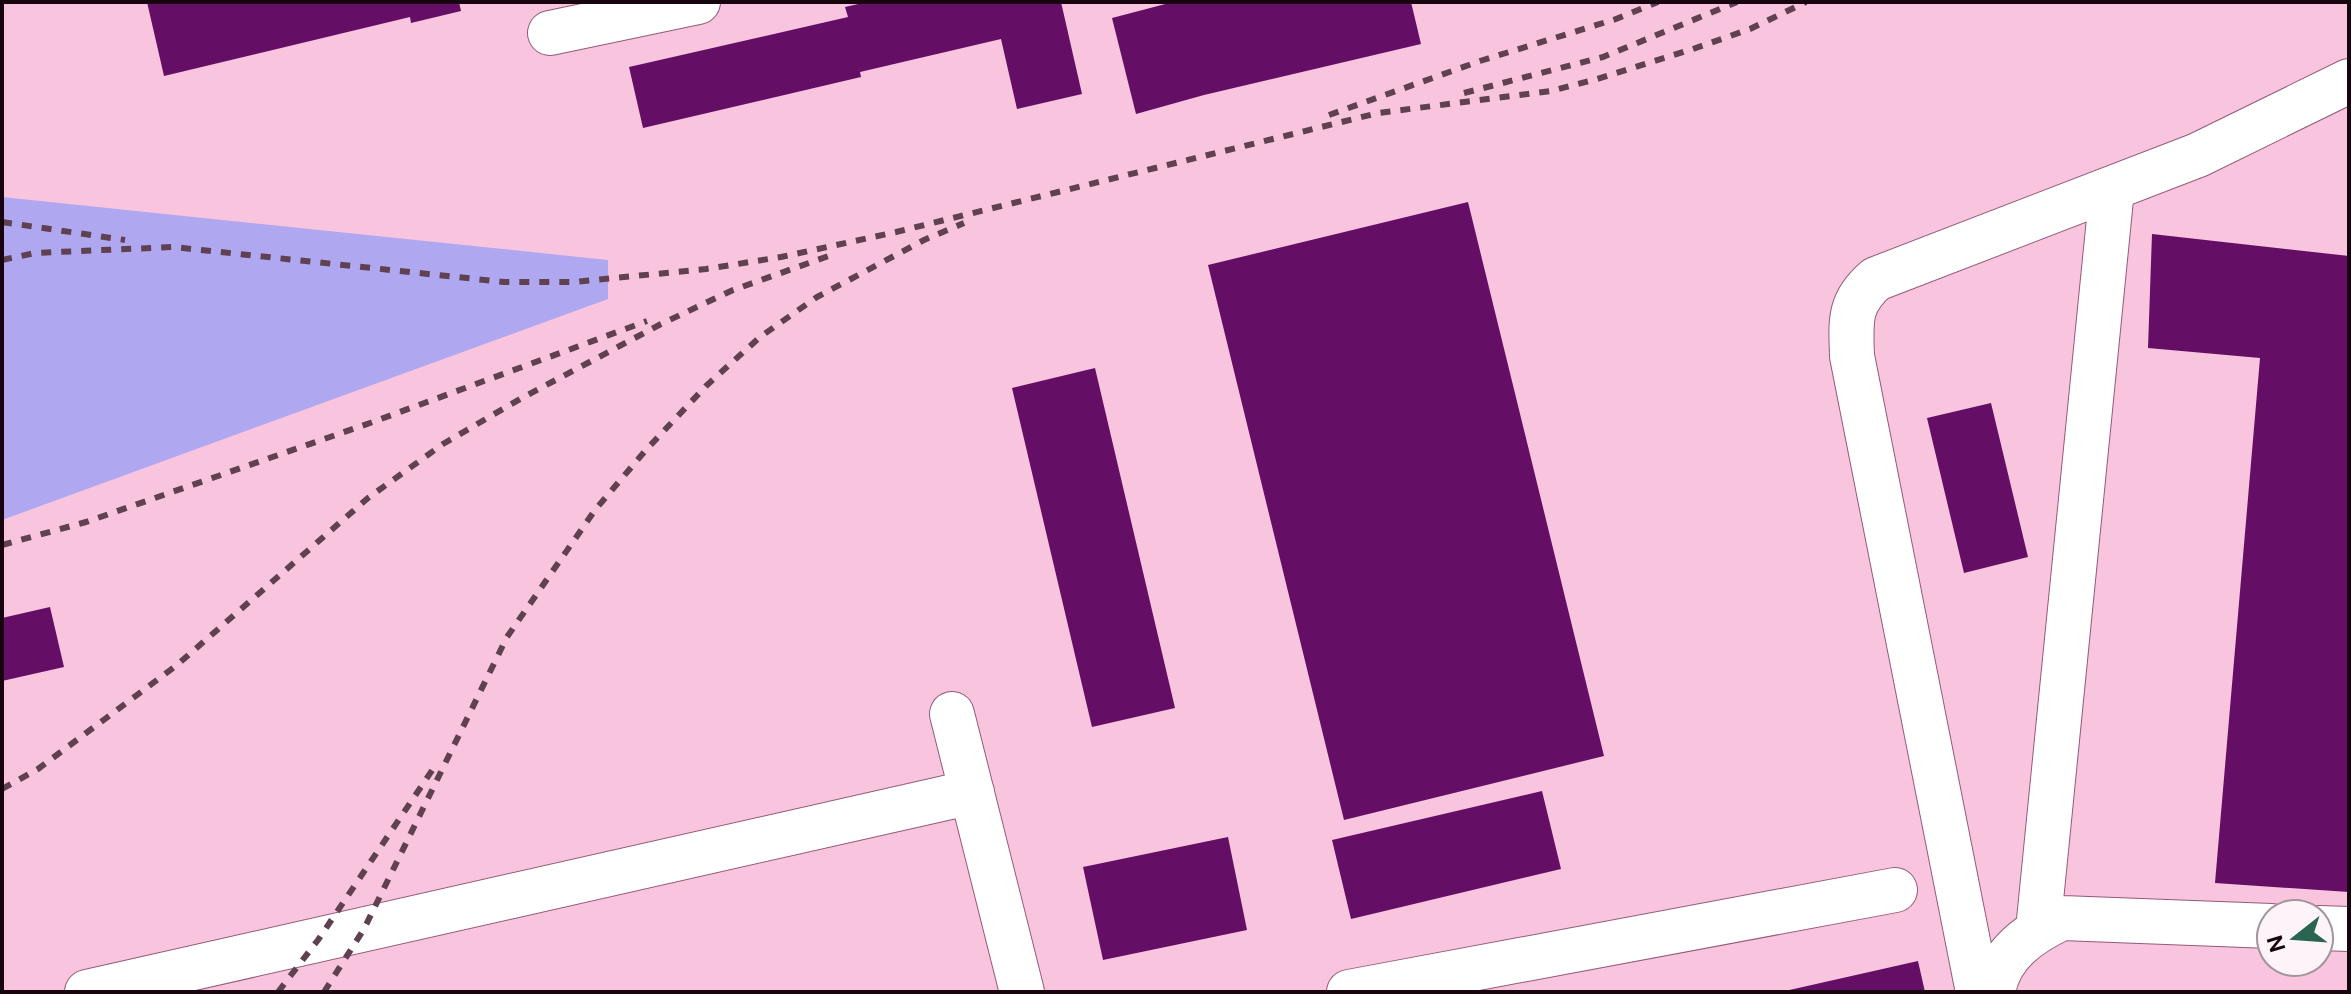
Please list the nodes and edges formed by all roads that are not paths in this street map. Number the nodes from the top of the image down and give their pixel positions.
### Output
1 (698, 2) edge
2 (574, 20) edge
3 (2349, 81) edge
4 (2112, 189) junction
5 (952, 714) dead end
6 (972, 792) junction
7 (1895, 890) dead end
8 (2255, 925) edge
9 (2038, 930) junction
10 (87, 992) edge
11 (1022, 992) edge
12 (1349, 992) edge
13 (1978, 992) edge
14 (1993, 992) edge

1 - 2 lane
3 - 4 lane
4 - 9 lane
4 - 13 lane
5 - 6 lane
6 - 10 lane
6 - 11 lane
7 - 12 lane
8 - 9 lane
9 - 14 lane

